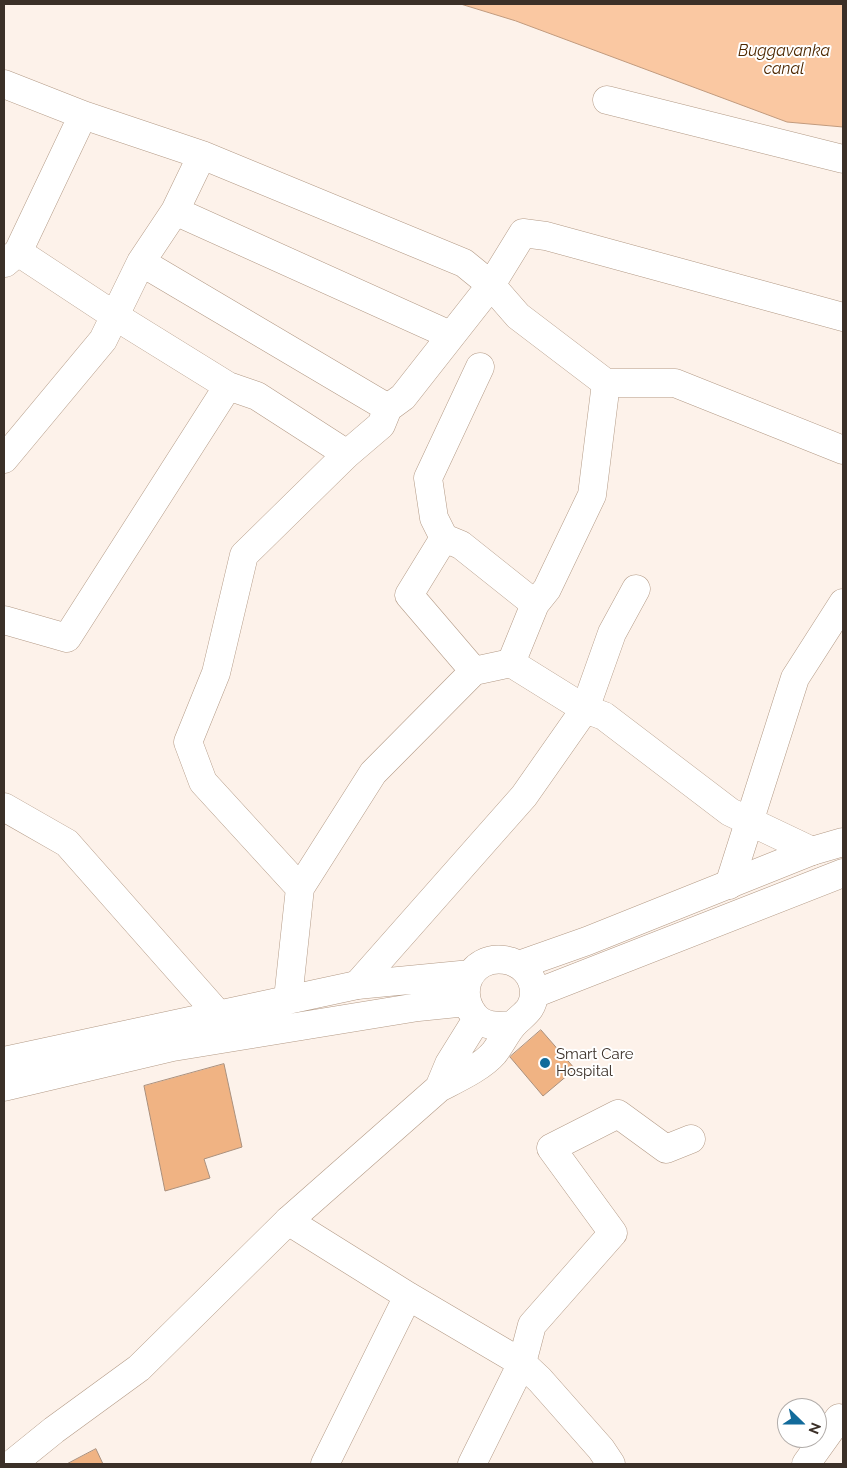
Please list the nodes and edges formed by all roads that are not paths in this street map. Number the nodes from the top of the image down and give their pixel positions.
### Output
1 (4, 84) edge
2 (607, 100) dead end
3 (83, 115) junction
4 (202, 155) junction
5 (843, 159) edge
6 (175, 210) junction
7 (11, 258) edge
8 (141, 262) junction
9 (491, 285) junction
10 (115, 316) junction
11 (843, 317) edge
12 (450, 335) junction
13 (480, 367) dead end
14 (606, 383) junction
15 (228, 386) junction
16 (388, 408) junction
17 (843, 450) edge
18 (347, 454) junction
19 (4, 459) edge
20 (444, 538) junction
21 (636, 589) dead end
22 (843, 603) edge
23 (535, 604) junction
24 (4, 620) edge
25 (511, 663) junction
26 (474, 671) junction
27 (585, 709) junction
28 (4, 807) edge
29 (750, 821) junction
30 (843, 842) edge
31 (812, 851) junction
32 (843, 873) edge
33 (729, 885) junction
34 (300, 888) junction
35 (519, 965) junction
36 (472, 974) junction
37 (357, 985) junction
38 (534, 994) junction
39 (288, 999) junction
40 (472, 1010) junction
41 (218, 1014) junction
42 (513, 1025) junction
43 (4, 1061) edge
44 (4, 1086) edge
45 (439, 1088) junction
46 (691, 1139) dead end
47 (288, 1221) junction
48 (408, 1296) junction
49 (522, 1363) junction
50 (839, 1418) dead end
51 (12, 1464) edge
52 (325, 1464) edge
53 (472, 1464) edge
54 (610, 1464) edge
55 (806, 1464) edge

1 - 3 street
2 - 5 street
3 - 4 street
3 - 7 street
4 - 6 street
4 - 9 street
6 - 8 street
6 - 12 street
7 - 10 street
8 - 10 street
8 - 16 street
9 - 11 street
9 - 12 street
9 - 14 street
10 - 15 street
10 - 19 street
12 - 16 street
13 - 20 street
14 - 17 street
14 - 23 street
15 - 18 street
15 - 24 street
16 - 18 street
18 - 34 street
20 - 23 street
20 - 26 street
21 - 27 street
22 - 29 street
23 - 25 street
25 - 26 street
25 - 27 street
26 - 34 street
27 - 29 street
27 - 37 street
28 - 41 street
29 - 31 street
29 - 33 street
30 - 31 street
31 - 33 street
32 - 38 street
33 - 35 street
34 - 39 street
35 - 36 street
35 - 38 street
36 - 37 street
36 - 40 street
37 - 39 street
38 - 42 street
39 - 41 street
40 - 42 street
40 - 44 street
40 - 45 street
41 - 43 street
42 - 45 street
45 - 47 street
46 - 49 street
47 - 48 street
47 - 51 street
48 - 49 street
48 - 52 street
49 - 53 street
49 - 54 street
50 - 55 street

